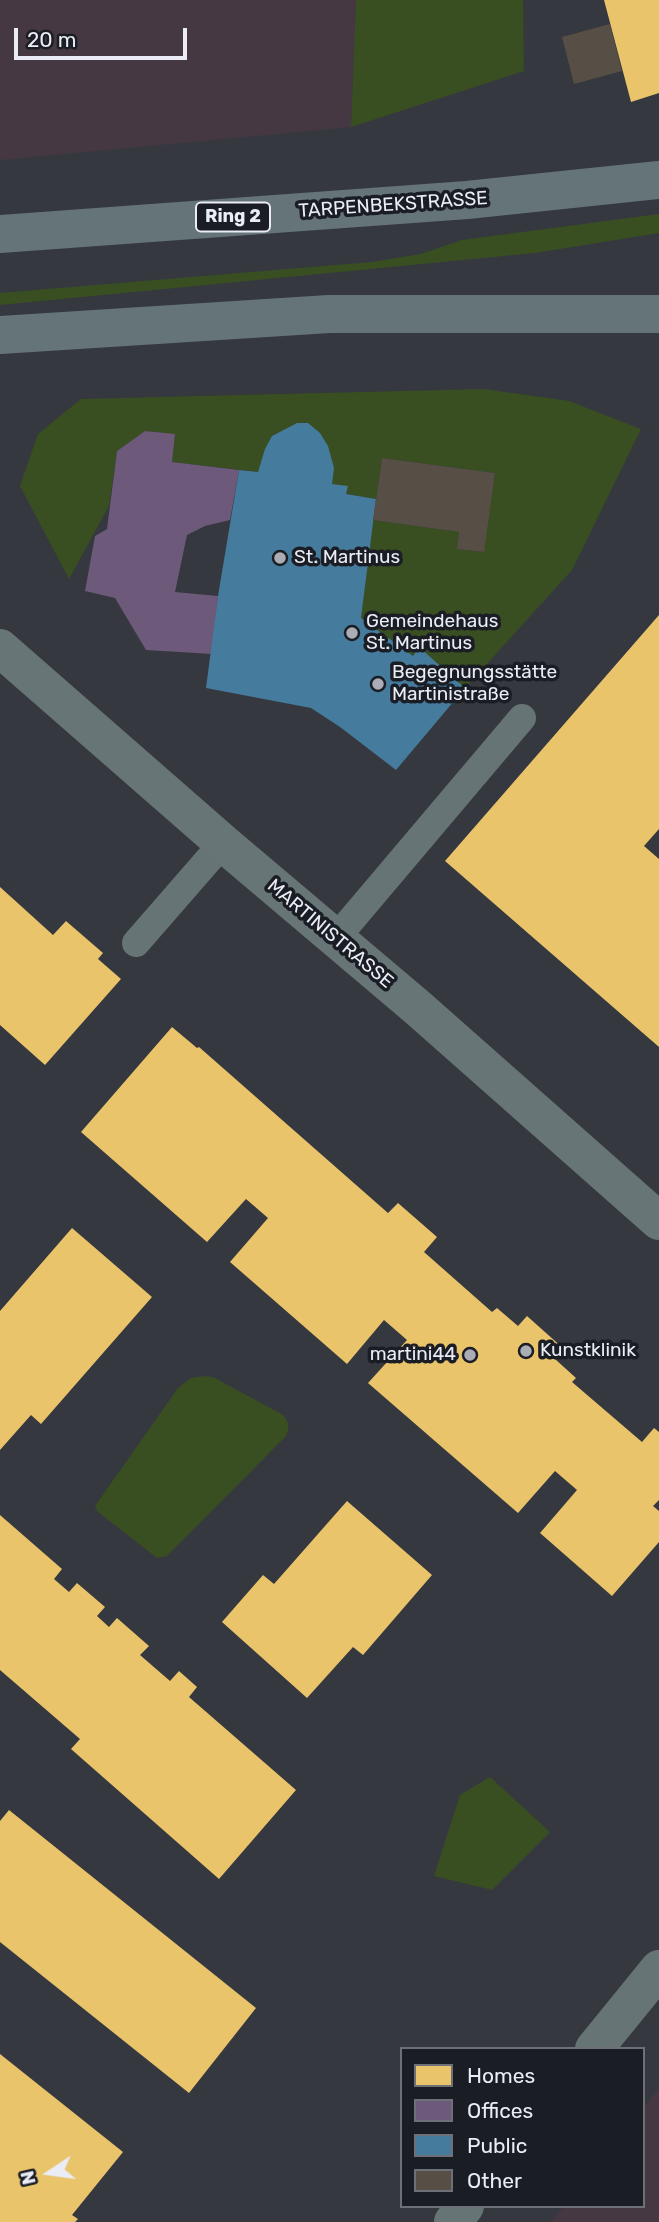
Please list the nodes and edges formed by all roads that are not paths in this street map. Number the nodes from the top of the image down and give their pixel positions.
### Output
1 (659, 180) edge
2 (0, 234) edge
3 (659, 298) edge
4 (614, 312) junction
5 (659, 314) edge
6 (0, 335) edge
7 (0, 648) edge
8 (522, 718) dead end
9 (223, 843) junction
10 (337, 938) junction
11 (136, 943) dead end
12 (659, 1221) edge
13 (659, 1969) edge
14 (596, 2047) edge
15 (464, 2208) edge
16 (453, 2222) edge

1 - 2 main road, TARPENBEKSTRASSE / Ring 2
3 - 4 street
4 - 5 main road
4 - 6 main road
7 - 9 street, MARTINISTRASSE
8 - 10 lane
9 - 10 street, MARTINISTRASSE
9 - 11 lane
10 - 12 street, MARTINISTRASSE
13 - 14 street
15 - 16 street

